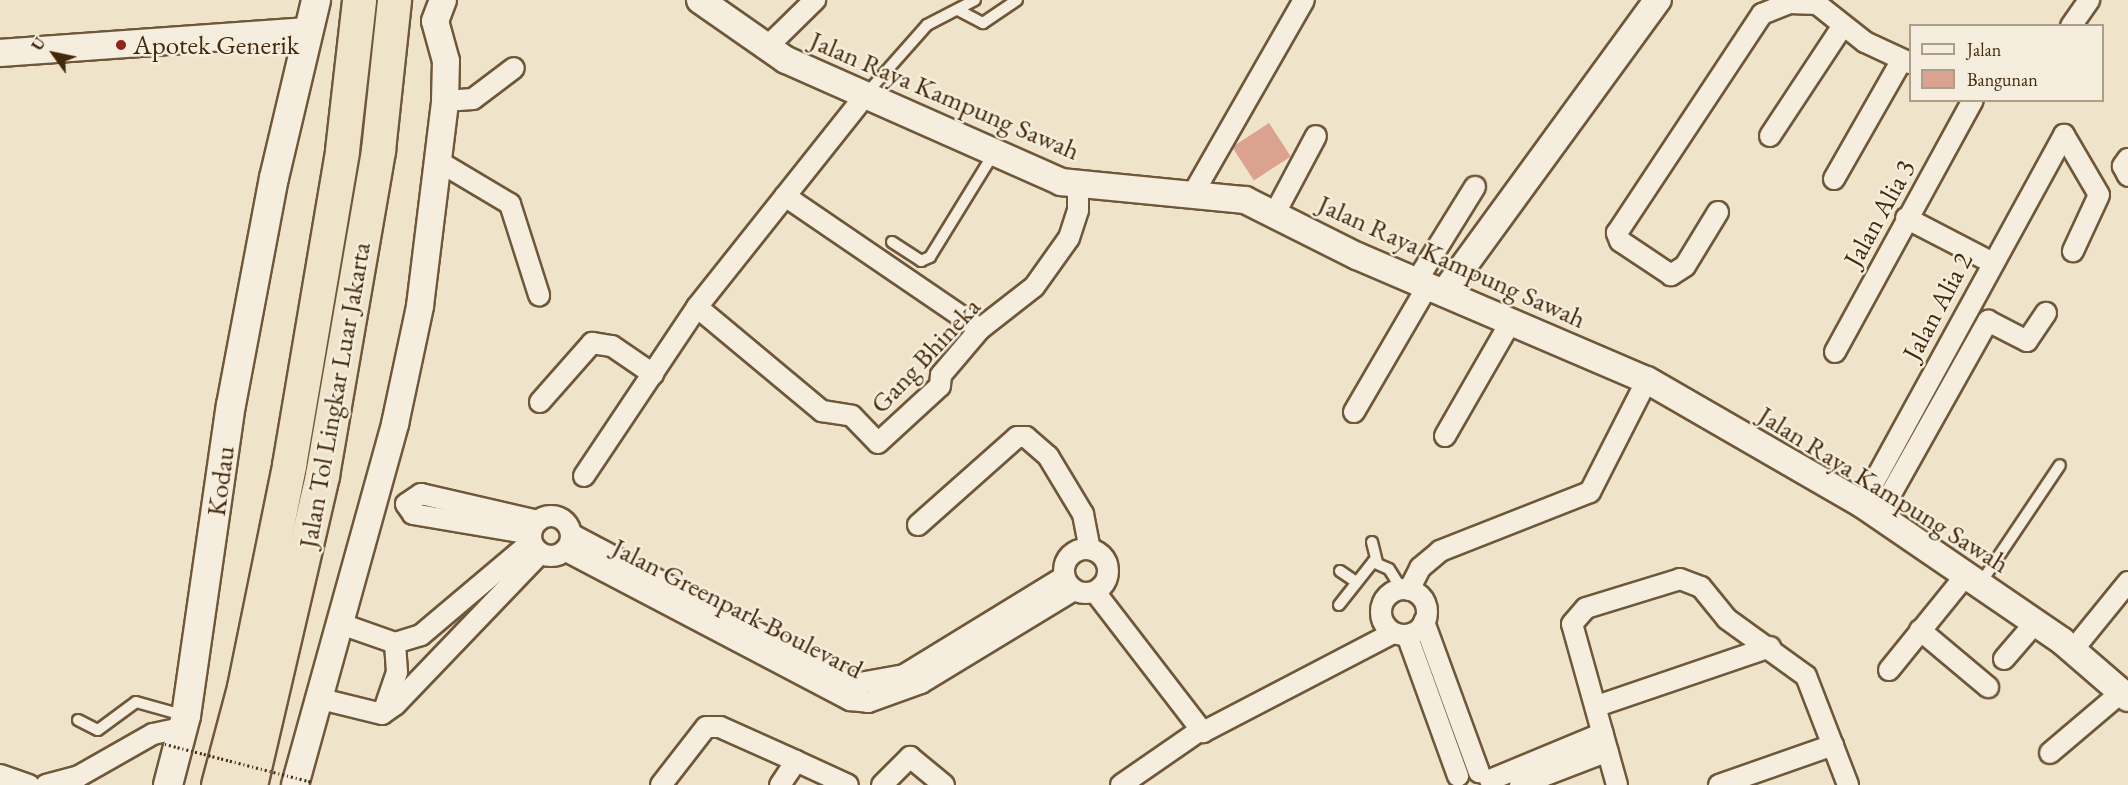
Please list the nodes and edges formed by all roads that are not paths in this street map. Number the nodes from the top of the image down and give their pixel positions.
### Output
1 (317, 0) edge
2 (359, 0) edge
3 (394, 0) edge
4 (443, 0) edge
5 (700, 0) edge
6 (815, 0) edge
7 (975, 0) edge
8 (1017, 0) edge
9 (1304, 0) edge
10 (1658, 0) edge
11 (2089, 0) edge
12 (960, 11) junction
13 (2072, 24) edge
14 (1842, 27) junction
15 (305, 31) junction
16 (0, 53) edge
17 (776, 54) junction
18 (1906, 61) edge
19 (514, 68) dead end
20 (869, 91) junction
21 (445, 101) junction
22 (1972, 102) edge
23 (1316, 136) dead end
24 (1770, 136) dead end
25 (994, 152) junction
26 (2128, 159) edge
27 (438, 161) junction
28 (2128, 176) edge
29 (274, 178) junction
30 (1834, 179) dead end
31 (1078, 185) junction
32 (1475, 187) dead end
33 (1194, 192) junction
34 (785, 196) junction
35 (1718, 212) dead end
36 (1275, 213) junction
37 (1906, 218) junction
38 (892, 242) dead end
39 (2073, 251) dead end
40 (1991, 262) junction
41 (1429, 287) junction
42 (539, 295) dead end
43 (697, 307) junction
44 (2046, 313) dead end
45 (1510, 321) junction
46 (980, 329) junction
47 (1835, 352) dead end
48 (654, 374) junction
49 (1647, 380) junction
50 (540, 402) dead end
51 (1354, 412) dead end
52 (1445, 436) dead end
53 (2060, 465) dead end
54 (584, 476) dead end
55 (1870, 510) junction
56 (918, 525) dead end
57 (535, 538) junction
58 (1372, 542) dead end
59 (569, 543) junction
60 (1090, 549) junction
61 (1377, 562) junction
62 (1340, 571) dead end
63 (1973, 579) junction
64 (1355, 581) junction
65 (2128, 582) edge
66 (1069, 584) junction
67 (1099, 589) junction
68 (1405, 590) junction
69 (1339, 605) dead end
70 (1424, 622) junction
71 (436, 623) junction
72 (2035, 623) junction
73 (341, 624) junction
74 (1920, 630) junction
75 (1395, 631) junction
76 (395, 643) junction
77 (453, 644) junction
78 (1770, 647) junction
79 (2072, 651) junction
80 (2004, 660) dead end
81 (1889, 670) dead end
82 (1988, 687) dead end
83 (2125, 695) edge
84 (321, 699) junction
85 (1596, 706) junction
86 (382, 714) junction
87 (78, 720) dead end
88 (178, 729) junction
89 (1199, 731) junction
90 (1606, 742) junction
91 (1833, 745) junction
92 (2050, 753) dead end
93 (796, 761) junction
94 (0, 775) edge
95 (1487, 779) edge
96 (84, 780) edge
97 (1454, 780) edge
98 (303, 784) edge
99 (28, 785) edge
100 (46, 785) edge
101 (168, 785) edge
102 (218, 785) edge
103 (250, 785) edge
104 (661, 785) edge
105 (780, 785) edge
106 (848, 785) edge
107 (882, 785) edge
108 (944, 785) edge
109 (1121, 785) edge
110 (1520, 785) edge
111 (1617, 785) edge
112 (1719, 785) edge
113 (1848, 785) edge

1 - 15 main road, Kodau
1 - 29 main road, Kodau
2 - 102 highway, Jalan Tol Lingkar Luar Jakarta
3 - 103 highway, Jalan Tol Lingkar Luar Jakarta
4 - 21 street
5 - 17 street, Jalan Raya Kampung Sawah
6 - 17 street
7 - 12 lane
8 - 12 lane
9 - 33 street
10 - 41 street
11 - 13 street
12 - 20 lane
14 - 18 street
14 - 24 street
14 - 35 street
15 - 16 street
15 - 29 main road, Kodau
17 - 20 street, Jalan Raya Kampung Sawah
18 - 30 street
19 - 21 street
20 - 25 street, Jalan Raya Kampung Sawah
20 - 34 street
21 - 27 street
22 - 37 street, Jalan Alia 3
23 - 36 street
25 - 31 street, Jalan Raya Kampung Sawah
25 - 38 lane
26 - 28 street
27 - 42 street
27 - 73 street
29 - 88 main road, Kodau
31 - 33 street, Jalan Raya Kampung Sawah
31 - 46 street, Gang Bhineka
32 - 41 street
33 - 36 street, Jalan Raya Kampung Sawah
34 - 43 street
34 - 46 street
36 - 41 street, Jalan Raya Kampung Sawah
37 - 40 street
37 - 47 street, Jalan Alia 3
39 - 40 street, Jalan Alia 2
40 - 55 street, Jalan Alia 2
41 - 45 street, Jalan Raya Kampung Sawah
41 - 51 street
43 - 46 street, Gang Bhineka
43 - 48 street
44 - 55 street
45 - 49 street, Jalan Raya Kampung Sawah
45 - 52 street
48 - 50 street
48 - 54 street
49 - 55 street, Jalan Raya Kampung Sawah
49 - 68 street
53 - 63 lane
55 - 63 street, Jalan Raya Kampung Sawah
56 - 60 street
57 - 57 street
57 - 59 street
57 - 59 street, Jalan Greenpark Boulevard
57 - 71 street
57 - 77 street
58 - 61 lane
59 - 66 street, Jalan Greenpark Boulevard
60 - 66 street
60 - 67 street
61 - 64 lane
61 - 68 lane
62 - 64 lane
63 - 72 street, Jalan Raya Kampung Sawah
63 - 74 street
64 - 69 lane
65 - 79 street
66 - 67 street
67 - 75 street
67 - 89 street
68 - 70 street
68 - 75 street
70 - 75 street
70 - 95 street
71 - 76 street
71 - 77 street
72 - 79 street, Jalan Raya Kampung Sawah
72 - 80 street
73 - 76 street
73 - 84 street
74 - 81 street
74 - 82 street
75 - 89 street
75 - 97 street
76 - 86 street
77 - 86 street
78 - 85 street
78 - 85 street
78 - 91 street
79 - 83 street, Jalan Raya Kampung Sawah
83 - 92 street
84 - 86 street
84 - 98 street
85 - 90 street
87 - 88 lane
88 - 96 street
88 - 101 main road, Kodau
89 - 109 street
90 - 95 street
90 - 110 street
90 - 111 street
91 - 112 street
91 - 113 street
93 - 104 street
93 - 105 street
93 - 106 street
94 - 99 street
95 - 97 street
96 - 100 street
107 - 108 street

